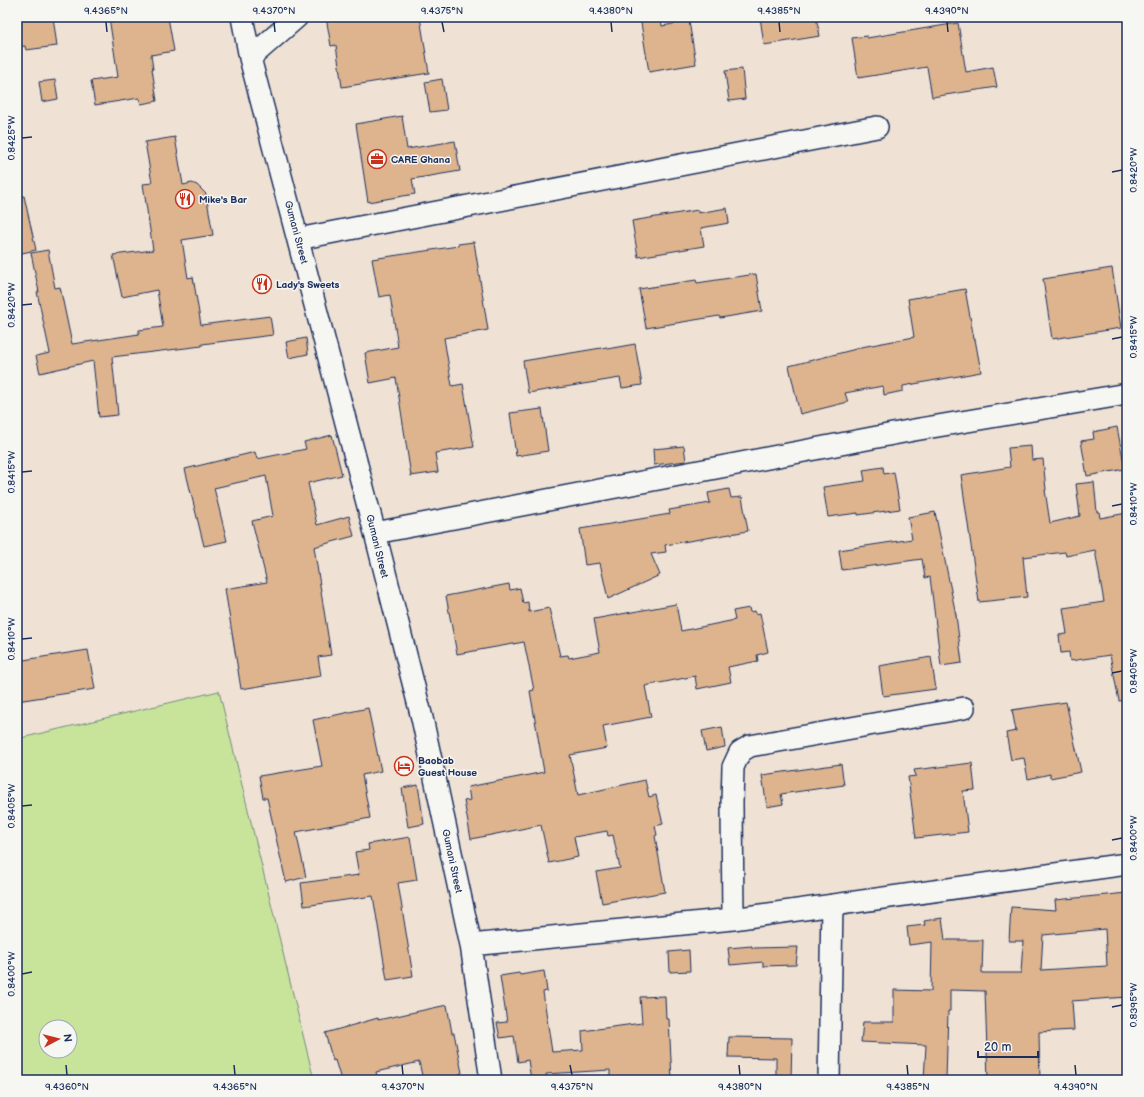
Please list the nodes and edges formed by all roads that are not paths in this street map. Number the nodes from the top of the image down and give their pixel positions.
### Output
1 (242, 17) edge
2 (297, 17) edge
3 (250, 58) junction
4 (877, 127) dead end
5 (298, 239) junction
6 (1127, 394) edge
7 (375, 533) junction
8 (964, 708) dead end
9 (1127, 864) edge
10 (832, 905) junction
11 (733, 919) junction
12 (471, 946) junction
13 (491, 1080) edge
14 (829, 1080) edge

1 - 3 street, Gumani Street
2 - 3 street
3 - 5 street, Gumani Street
4 - 5 street
5 - 7 street, Gumani Street
6 - 7 street
7 - 12 street, Gumani Street
8 - 11 street
9 - 10 street
10 - 11 street
10 - 14 street
11 - 12 street
12 - 13 street, Gumani Street

